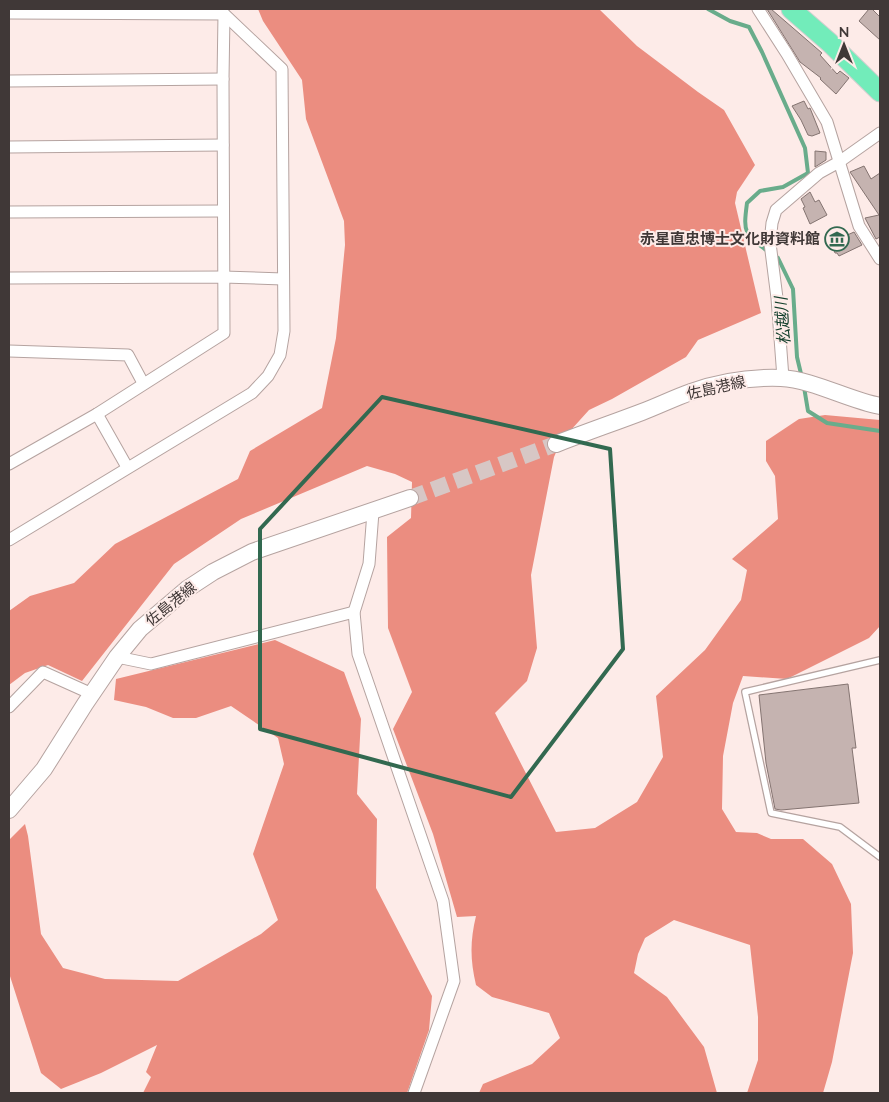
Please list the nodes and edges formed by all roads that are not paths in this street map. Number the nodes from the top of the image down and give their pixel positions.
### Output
1 (758, 9) edge
2 (790, 9) edge
3 (9, 14) edge
4 (224, 14) junction
5 (223, 80) junction
6 (9, 81) edge
7 (880, 92) edge
8 (880, 133) edge
9 (224, 145) junction
10 (9, 147) edge
11 (839, 162) junction
12 (224, 211) junction
13 (9, 212) edge
14 (880, 259) edge
15 (9, 278) edge
16 (224, 278) junction
17 (283, 279) junction
18 (9, 352) edge
19 (786, 379) junction
20 (143, 383) junction
21 (880, 406) edge
22 (97, 414) junction
23 (556, 444) tunnel mouth
24 (9, 464) edge
25 (127, 467) junction
26 (410, 498) tunnel mouth
27 (373, 512) junction
28 (9, 540) edge
29 (354, 612) junction
30 (117, 657) junction
31 (880, 660) edge
32 (92, 694) junction
33 (9, 707) edge
34 (9, 810) edge
35 (880, 857) edge
36 (414, 1093) edge

1 - 11 street
2 - 7 highway
3 - 4 street
4 - 5 street
4 - 17 street
5 - 6 street
5 - 9 street
8 - 11 street
9 - 10 street
9 - 12 street
11 - 14 street
11 - 19 street
12 - 13 street
12 - 16 street
15 - 16 street
16 - 17 street
16 - 20 street
17 - 25 street
18 - 20 street
19 - 21 main road, 佐島港線
19 - 23 main road, 佐島港線
20 - 22 street
22 - 24 street
22 - 25 street
25 - 28 street
26 - 27 main road, 佐島港線
27 - 29 street
27 - 30 main road, 佐島港線
29 - 30 street
29 - 36 street
30 - 32 main road, 佐島港線
31 - 35 lane
32 - 33 street
32 - 34 main road, 佐島港線

